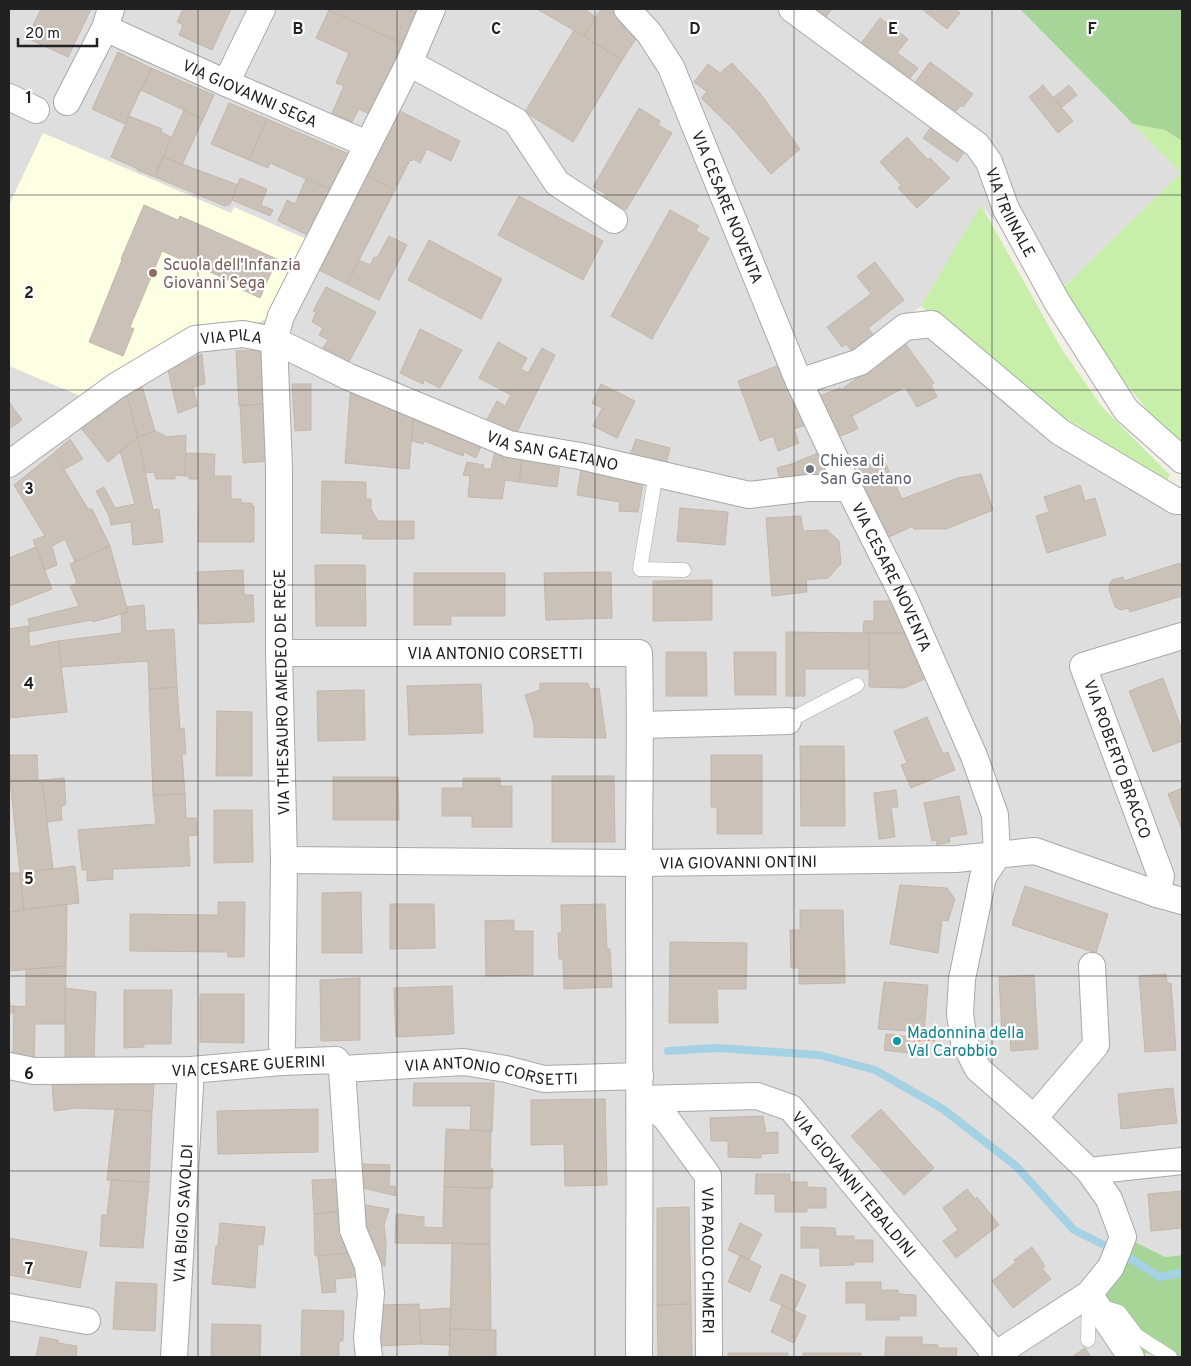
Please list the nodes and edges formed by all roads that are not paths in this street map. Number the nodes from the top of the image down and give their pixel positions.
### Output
1 (262, 9) edge
2 (432, 9) edge
3 (627, 9) edge
4 (792, 9) edge
5 (108, 18) edge
6 (409, 63) junction
7 (226, 83) junction
8 (9, 97) edge
9 (67, 102) dead end
10 (36, 110) dead end
11 (367, 144) junction
12 (614, 220) dead end
13 (274, 340) junction
14 (799, 382) junction
15 (1182, 460) edge
16 (9, 464) edge
17 (656, 473) junction
18 (849, 488) junction
19 (1182, 501) edge
20 (684, 570) dead end
21 (1182, 636) edge
22 (280, 653) junction
23 (857, 685) dead end
24 (788, 721) joint
25 (641, 725) junction
26 (997, 856) junction
27 (284, 860) junction
28 (639, 863) junction
29 (1157, 894) junction
30 (1182, 901) edge
31 (1092, 966) dead end
32 (282, 1045) dead end
33 (9, 1066) edge
34 (342, 1069) junction
35 (191, 1070) junction
36 (640, 1088) junction
37 (1034, 1118) junction
38 (1182, 1162) edge
39 (1089, 1171) junction
40 (1095, 1302) junction
41 (9, 1307) edge
42 (88, 1321) dead end
43 (1088, 1340) dead end
44 (994, 1356) edge
45 (174, 1357) edge
46 (369, 1357) edge
47 (639, 1357) edge
48 (709, 1357) edge
49 (1131, 1357) edge
50 (1170, 1357) edge

1 - 7 street
2 - 6 street, VIA PILA
3 - 14 street, VIA CESARE NOVENTA
4 - 15 street, VIA TRIINALE
5 - 7 street, VIA GIOVANNI SEGA
5 - 9 street, VIA GIOVANNI SEGA
6 - 11 street, VIA PILA
6 - 12 street
7 - 11 street, VIA GIOVANNI SEGA
8 - 10 street
11 - 13 street, VIA PILA
13 - 16 street, VIA PILA
13 - 17 street, VIA SAN GAETANO
13 - 22 street, VIA THESAURO AMEDEO DE REGE
14 - 18 street, VIA CESARE NOVENTA
14 - 19 street
17 - 18 street, VIA SAN GAETANO
17 - 20 lane
18 - 26 street, VIA CESARE NOVENTA
21 - 29 street, VIA ROBERTO BRACCO
22 - 25 street, VIA ANTONIO CORSETTI
22 - 27 street, VIA THESAURO AMEDEO DE REGE
23 - 24 lane
24 - 25 street
25 - 28 street, VIA ANTONIO CORSETTI
26 - 28 street, VIA GIOVANNI ONTINI
26 - 29 street, VIA GIOVANNI ONTINI
26 - 37 street
27 - 28 street, VIA GIOVANNI ONTINI
27 - 32 street, VIA THESAURO AMEDEO DE REGE
28 - 36 street, VIA ANTONIO CORSETTI
29 - 30 street, VIA GIOVANNI ONTINI
31 - 37 street
33 - 35 street, VIA CESARE GUERINI
34 - 35 street, VIA CESARE GUERINI
34 - 36 street, VIA ANTONIO CORSETTI
34 - 46 street, VIA CESARE GUERINI
35 - 45 street, VIA BIGIO SAVOLDI
36 - 44 street, VIA GIOVANNI TEBALDINI
36 - 47 street, VIA ANTONIO CORSETTI
36 - 48 street, VIA PAOLO CHIMERI
37 - 39 street
38 - 39 street
39 - 40 street
40 - 43 lane
40 - 44 street
40 - 49 street
40 - 50 lane
41 - 42 street

